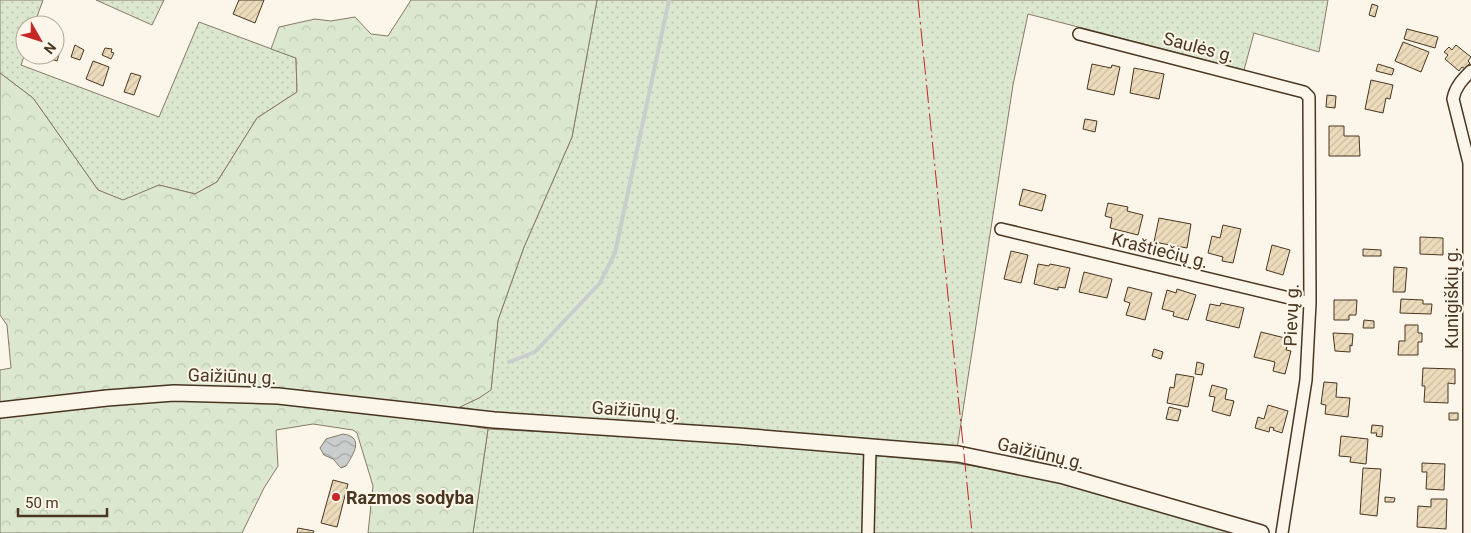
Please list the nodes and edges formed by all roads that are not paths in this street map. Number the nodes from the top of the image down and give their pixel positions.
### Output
1 (1079, 34) dead end
2 (1471, 71) edge
3 (1309, 97) joint
4 (1001, 229) dead end
5 (1310, 303) junction
6 (0, 410) edge
7 (870, 447) junction
8 (868, 533) edge
9 (1261, 533) edge
10 (1282, 533) edge
11 (1469, 533) edge

1 - 3 street, Saulės g.
2 - 11 street, Kunigiškių g.
3 - 5 street, Pievų g.
4 - 5 street, Kraštiečių g.
5 - 10 street, Pievų g.
6 - 7 main road, Gaižiūnų g.
7 - 8 street
7 - 9 main road, Gaižiūnų g.

